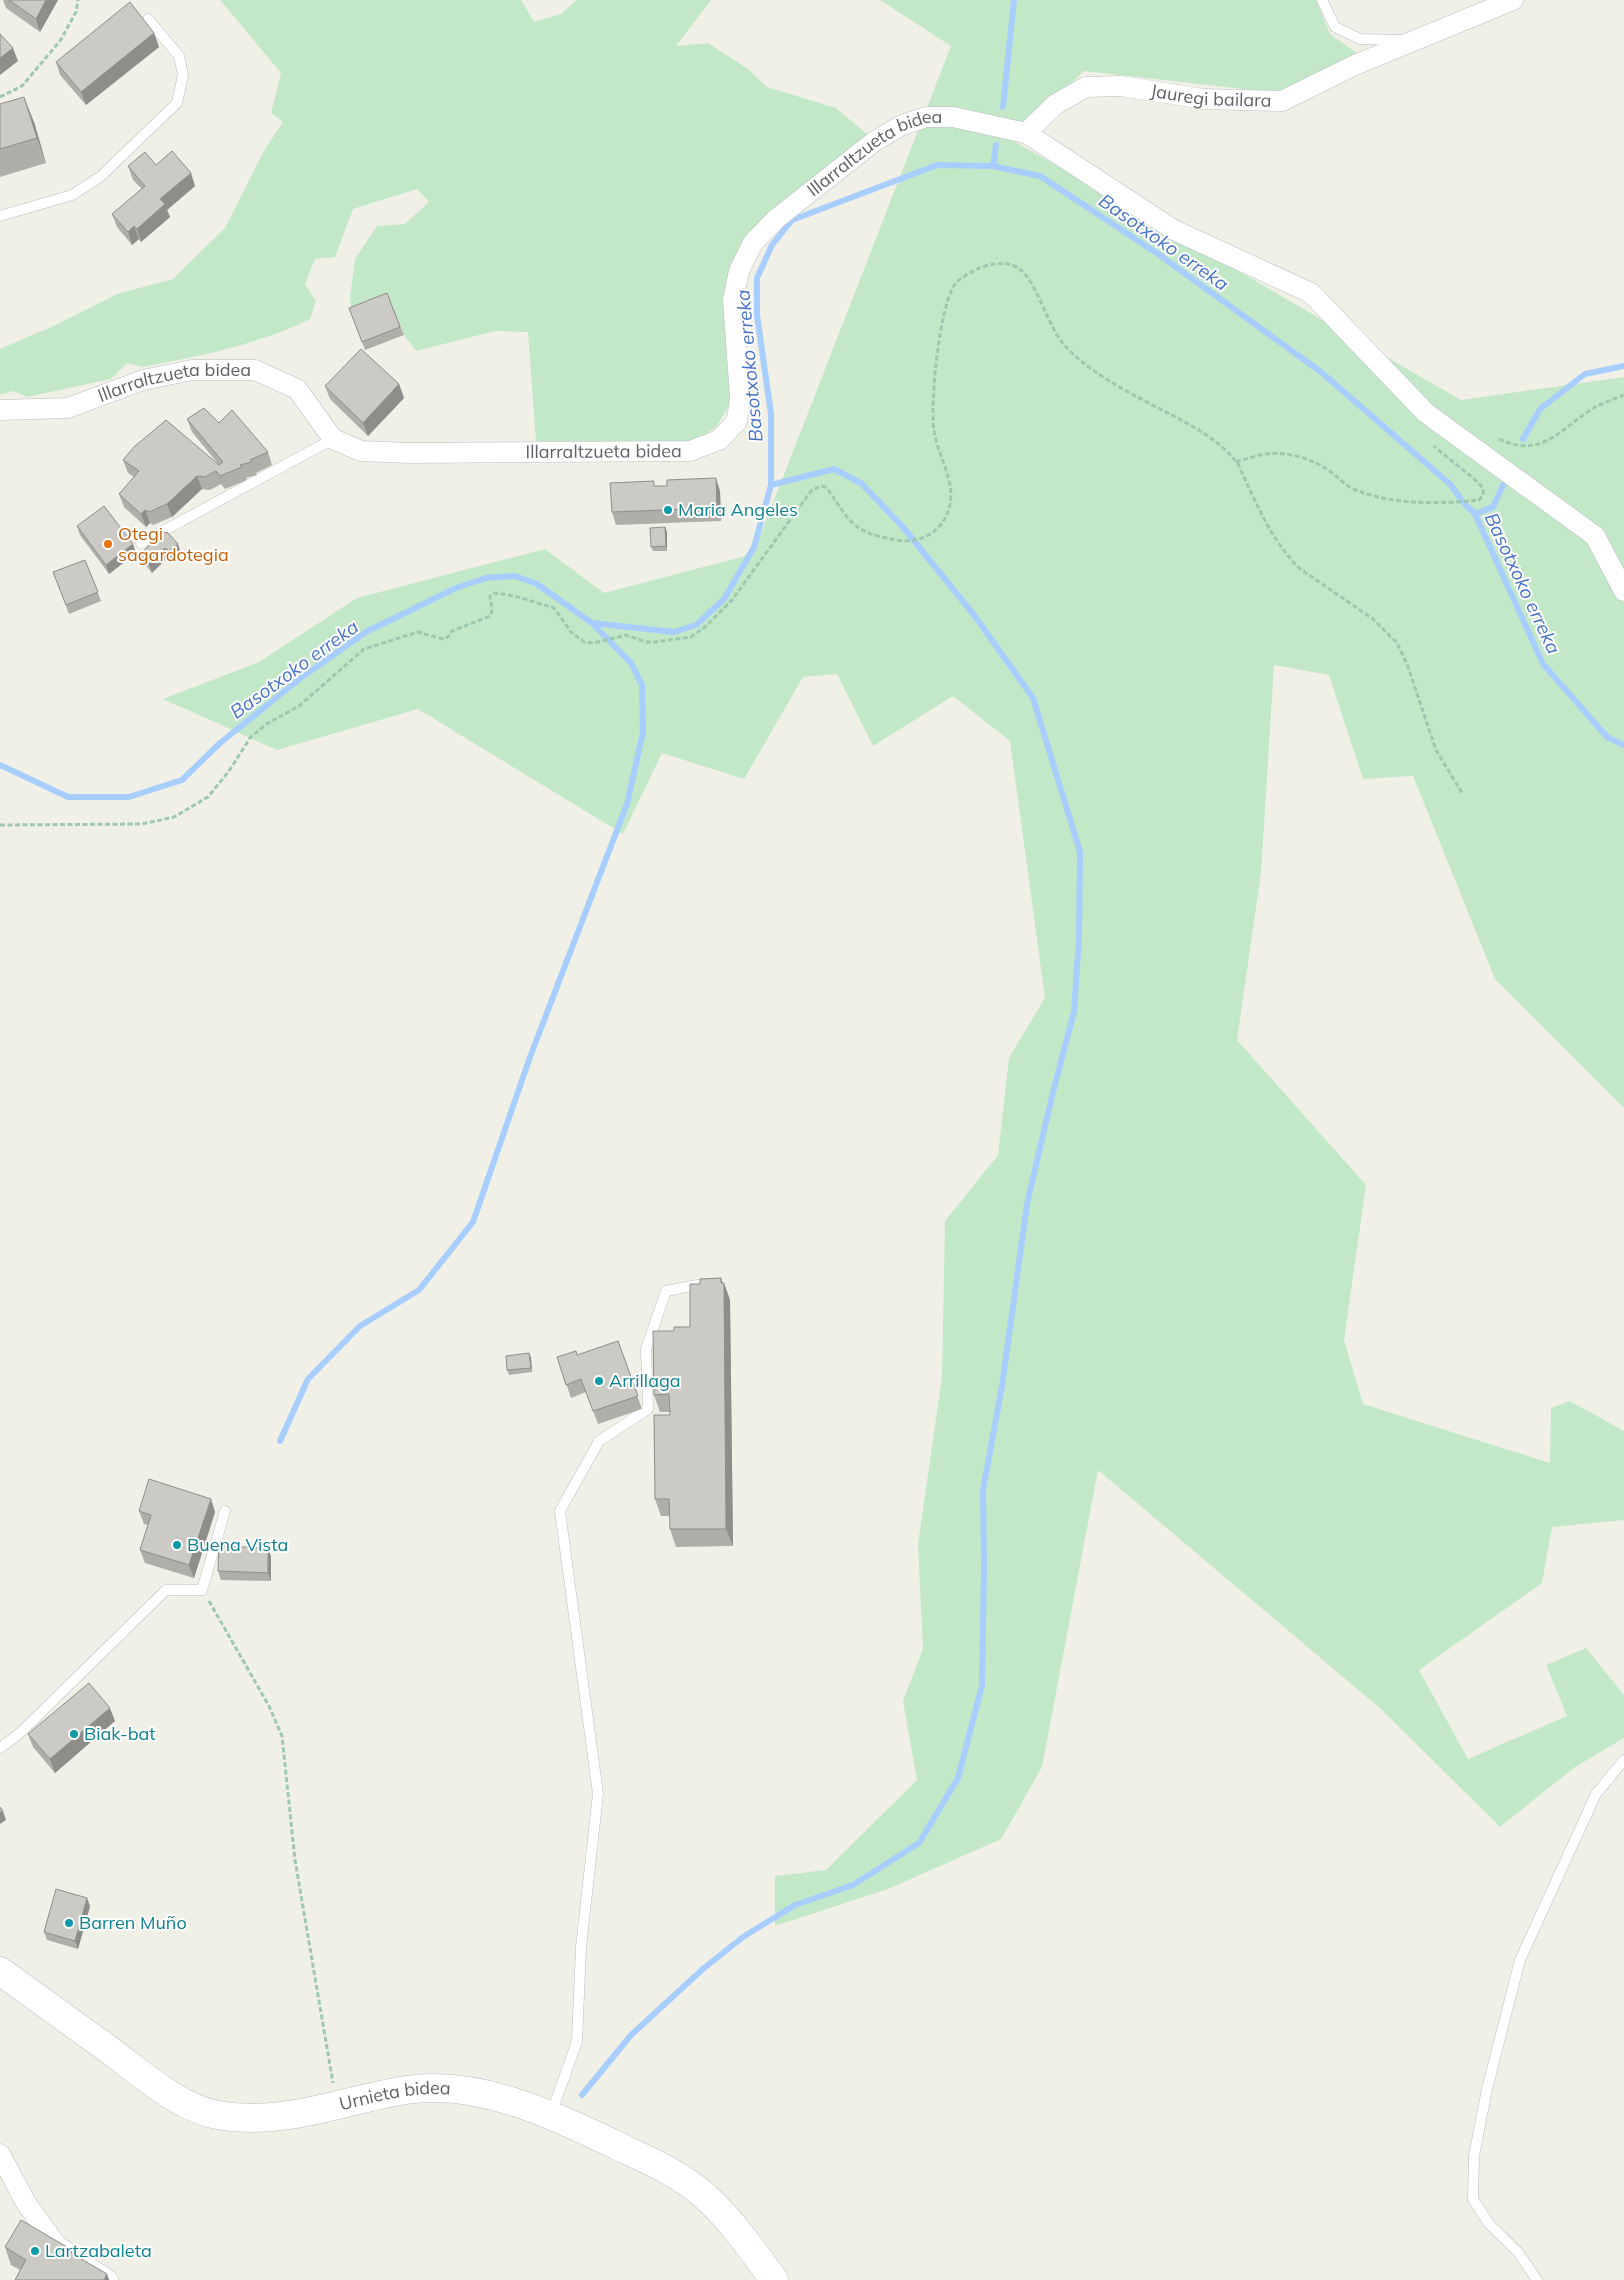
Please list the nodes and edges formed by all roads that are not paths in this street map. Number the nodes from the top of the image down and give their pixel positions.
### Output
1 (1322, 0) edge
2 (1513, 0) edge
3 (148, 19) dead end
4 (1414, 41) junction
5 (1026, 133) junction
6 (0, 216) edge
7 (0, 410) edge
8 (333, 439) junction
9 (141, 543) dead end
10 (1624, 591) edge
11 (712, 1283) edge
12 (225, 1511) dead end
13 (0, 1748) edge
14 (1624, 1760) edge
15 (0, 1970) edge
16 (550, 2117) junction
17 (0, 2154) edge
18 (108, 2280) edge
19 (774, 2280) edge
20 (1537, 2280) edge

1 - 4 lane
2 - 4 street, Jauregi bailara
3 - 6 lane
4 - 5 street, Jauregi bailara
5 - 8 street, Illarraltzueta bidea
5 - 10 street
7 - 8 street, Illarraltzueta bidea
8 - 9 lane
11 - 16 lane
12 - 13 lane
14 - 20 lane
15 - 16 street, Urnieta bidea
16 - 19 street, Urnieta bidea
17 - 18 street

